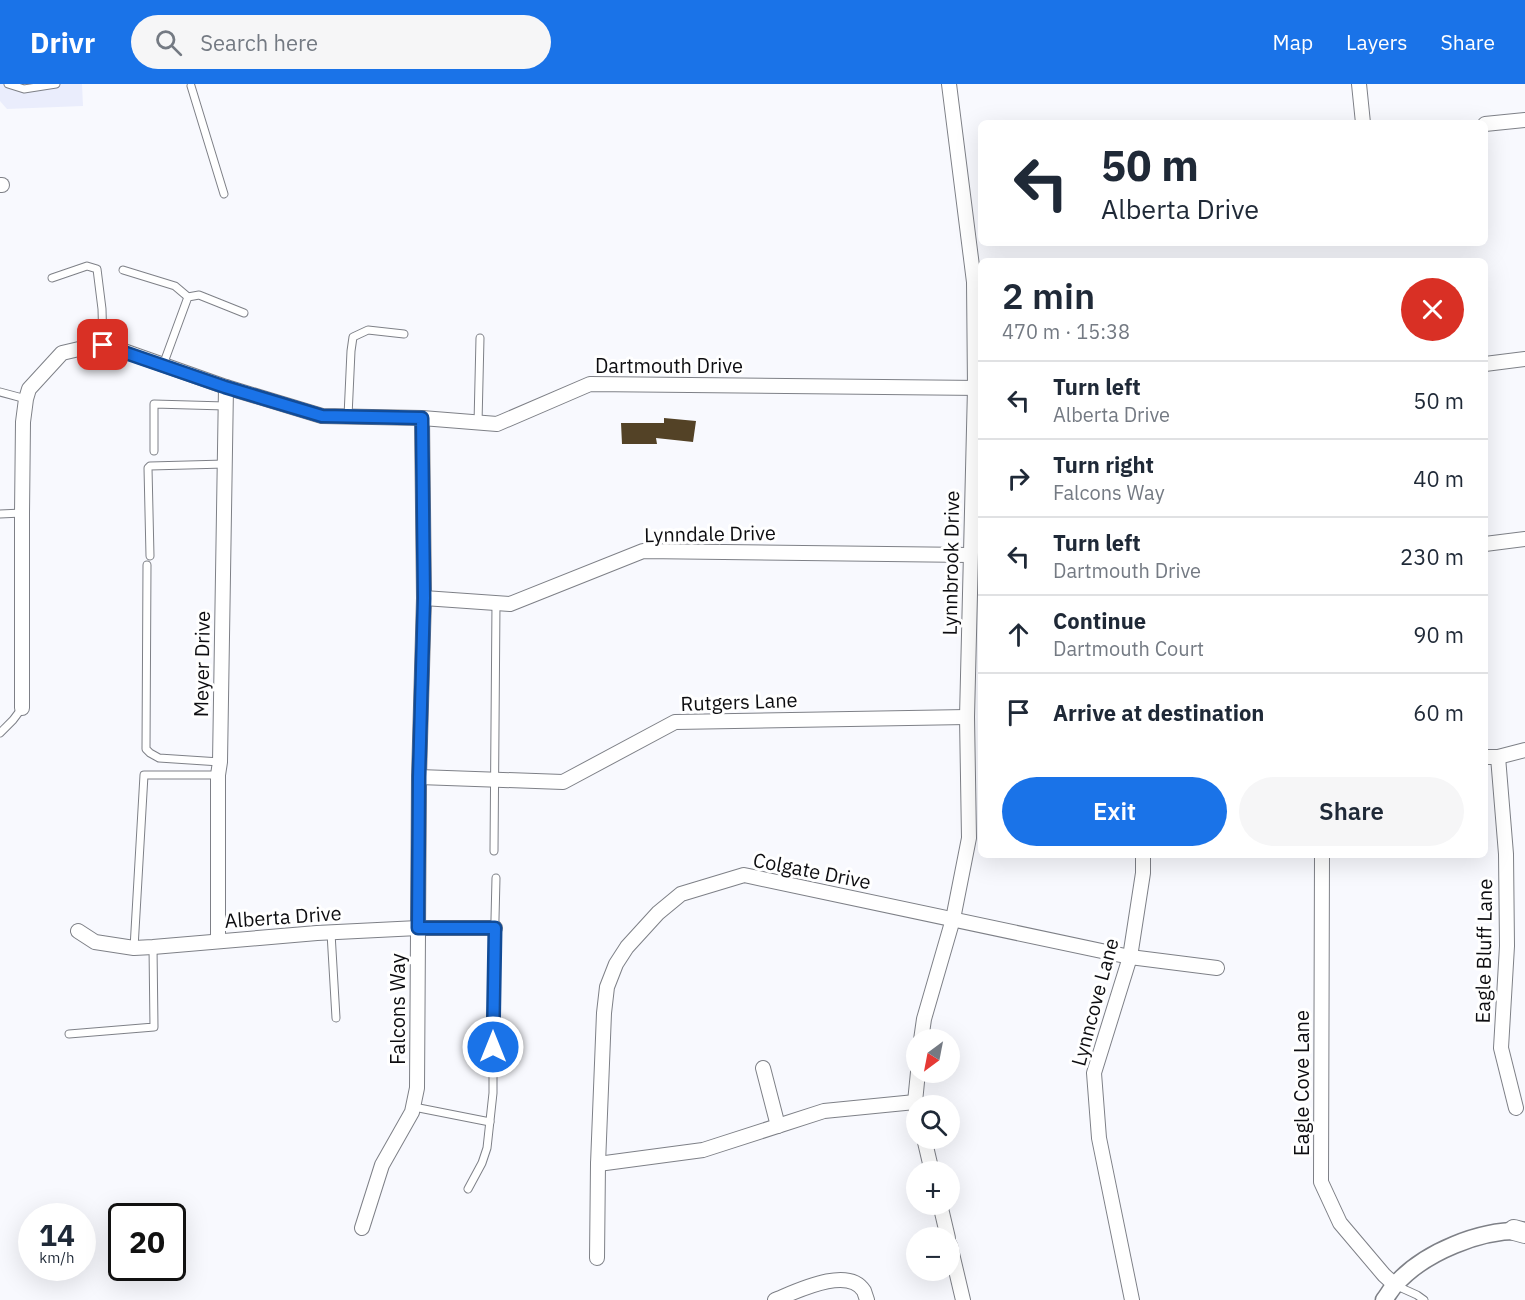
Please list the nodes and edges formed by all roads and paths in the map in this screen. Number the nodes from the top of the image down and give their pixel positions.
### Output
1 (8, 84) edge
2 (57, 84) edge
3 (949, 84) edge
4 (1359, 84) edge
5 (191, 86) dead end
6 (1363, 120) edge
7 (1525, 120) edge
8 (1488, 124) edge
9 (224, 194) dead end
10 (123, 270) dead end
11 (52, 278) dead end
12 (188, 297) junction
13 (244, 314) dead end
14 (404, 333) dead end
15 (480, 338) dead end
16 (103, 345) junction
17 (1525, 359) edge
18 (1488, 363) edge
19 (163, 365) junction
20 (225, 387) junction
21 (978, 388) edge
22 (0, 392) edge
23 (26, 399) junction
24 (225, 406) junction
25 (348, 416) junction
26 (422, 418) junction
27 (478, 423) junction
28 (154, 451) dead end
29 (225, 464) junction
30 (21, 513) junction
31 (0, 514) edge
32 (1525, 539) edge
33 (1488, 544) edge
34 (970, 555) junction
35 (150, 556) dead end
36 (147, 565) dead end
37 (424, 598) junction
38 (496, 603) junction
39 (22, 708) joint
40 (967, 717) junction
41 (0, 733) edge
42 (1525, 750) edge
43 (1491, 757) edge
44 (219, 769) junction
45 (419, 777) junction
46 (494, 780) junction
47 (494, 851) dead end
48 (1143, 858) edge
49 (1322, 858) edge
50 (496, 878) dead end
51 (953, 919) junction
52 (418, 928) junction
53 (495, 928) junction
54 (78, 931) dead end
55 (331, 933) junction
56 (218, 941) junction
57 (153, 947) junction
58 (134, 948) junction
59 (1130, 957) junction
60 (1217, 968) dead end
61 (336, 1018) dead end
62 (923, 1029) edge
63 (69, 1034) dead end
64 (763, 1068) dead end
65 (906, 1106) edge
66 (414, 1107) junction
67 (1515, 1108) dead end
68 (490, 1122) junction
69 (778, 1126) junction
70 (598, 1164) junction
71 (468, 1189) dead end
72 (362, 1228) dead end
73 (1521, 1231) edge
74 (597, 1258) dead end
75 (959, 1281) edge
76 (1395, 1285) junction
77 (775, 1300) edge
78 (867, 1300) edge
79 (963, 1300) edge
80 (1132, 1300) edge
81 (1384, 1300) edge
82 (1424, 1300) edge

1 - 2 lane
3 - 21 street, Lynnbrook Drive
4 - 6 street
5 - 9 lane
7 - 8 street
10 - 12 lane
11 - 16 lane
12 - 13 lane
12 - 19 lane
14 - 25 lane
15 - 27 lane
16 - 19 street, Dartmouth Drive
16 - 23 street
17 - 18 street
19 - 20 street, Dartmouth Drive
20 - 24 street, Meyer Drive
20 - 25 street, Dartmouth Drive
21 - 27 street, Dartmouth Drive
21 - 34 street, Lynnbrook Drive
22 - 23 lane
23 - 30 street
24 - 28 lane
24 - 29 street, Meyer Drive
25 - 26 street, Dartmouth Drive
26 - 27 street, Dartmouth Drive
26 - 37 street, Falcons Way
29 - 35 lane
29 - 44 street, Meyer Drive
30 - 31 lane
30 - 39 street
32 - 33 street
34 - 38 street, Lynndale Drive
34 - 40 street, Lynnbrook Drive
36 - 44 lane
37 - 38 street, Lynndale Drive
37 - 45 street, Falcons Way
38 - 46 lane
39 - 41 lane
40 - 46 street, Rutgers Lane
40 - 51 street, Lynnbrook Drive
42 - 43 street
43 - 67 street, Eagle Bluff Lane
44 - 56 street, Meyer Drive
44 - 58 lane
45 - 46 street, Rutgers Lane
45 - 52 street, Falcons Way
46 - 47 lane
48 - 59 street, Lynncove Lane
49 - 76 street, Eagle Cove Lane
50 - 53 lane
51 - 59 street, Colgate Drive
51 - 62 street, Lynnbrook Drive
51 - 70 street, Colgate Drive
52 - 53 street, Alberta Drive
52 - 55 street, Alberta Drive
52 - 66 street, Falcons Way
53 - 68 lane
54 - 58 street, Alberta Drive
55 - 56 street, Alberta Drive
55 - 61 lane
56 - 57 street, Alberta Drive
57 - 58 street, Alberta Drive
57 - 63 lane
59 - 60 street, Colgate Drive
59 - 80 street, Lynncove Lane
64 - 69 street
65 - 69 street
66 - 68 lane
66 - 72 street, Falcons Way
68 - 71 lane
69 - 70 street
70 - 74 street, Colgate Drive
73 - 76 street
75 - 79 street
76 - 81 street
76 - 82 lane
77 - 78 street

